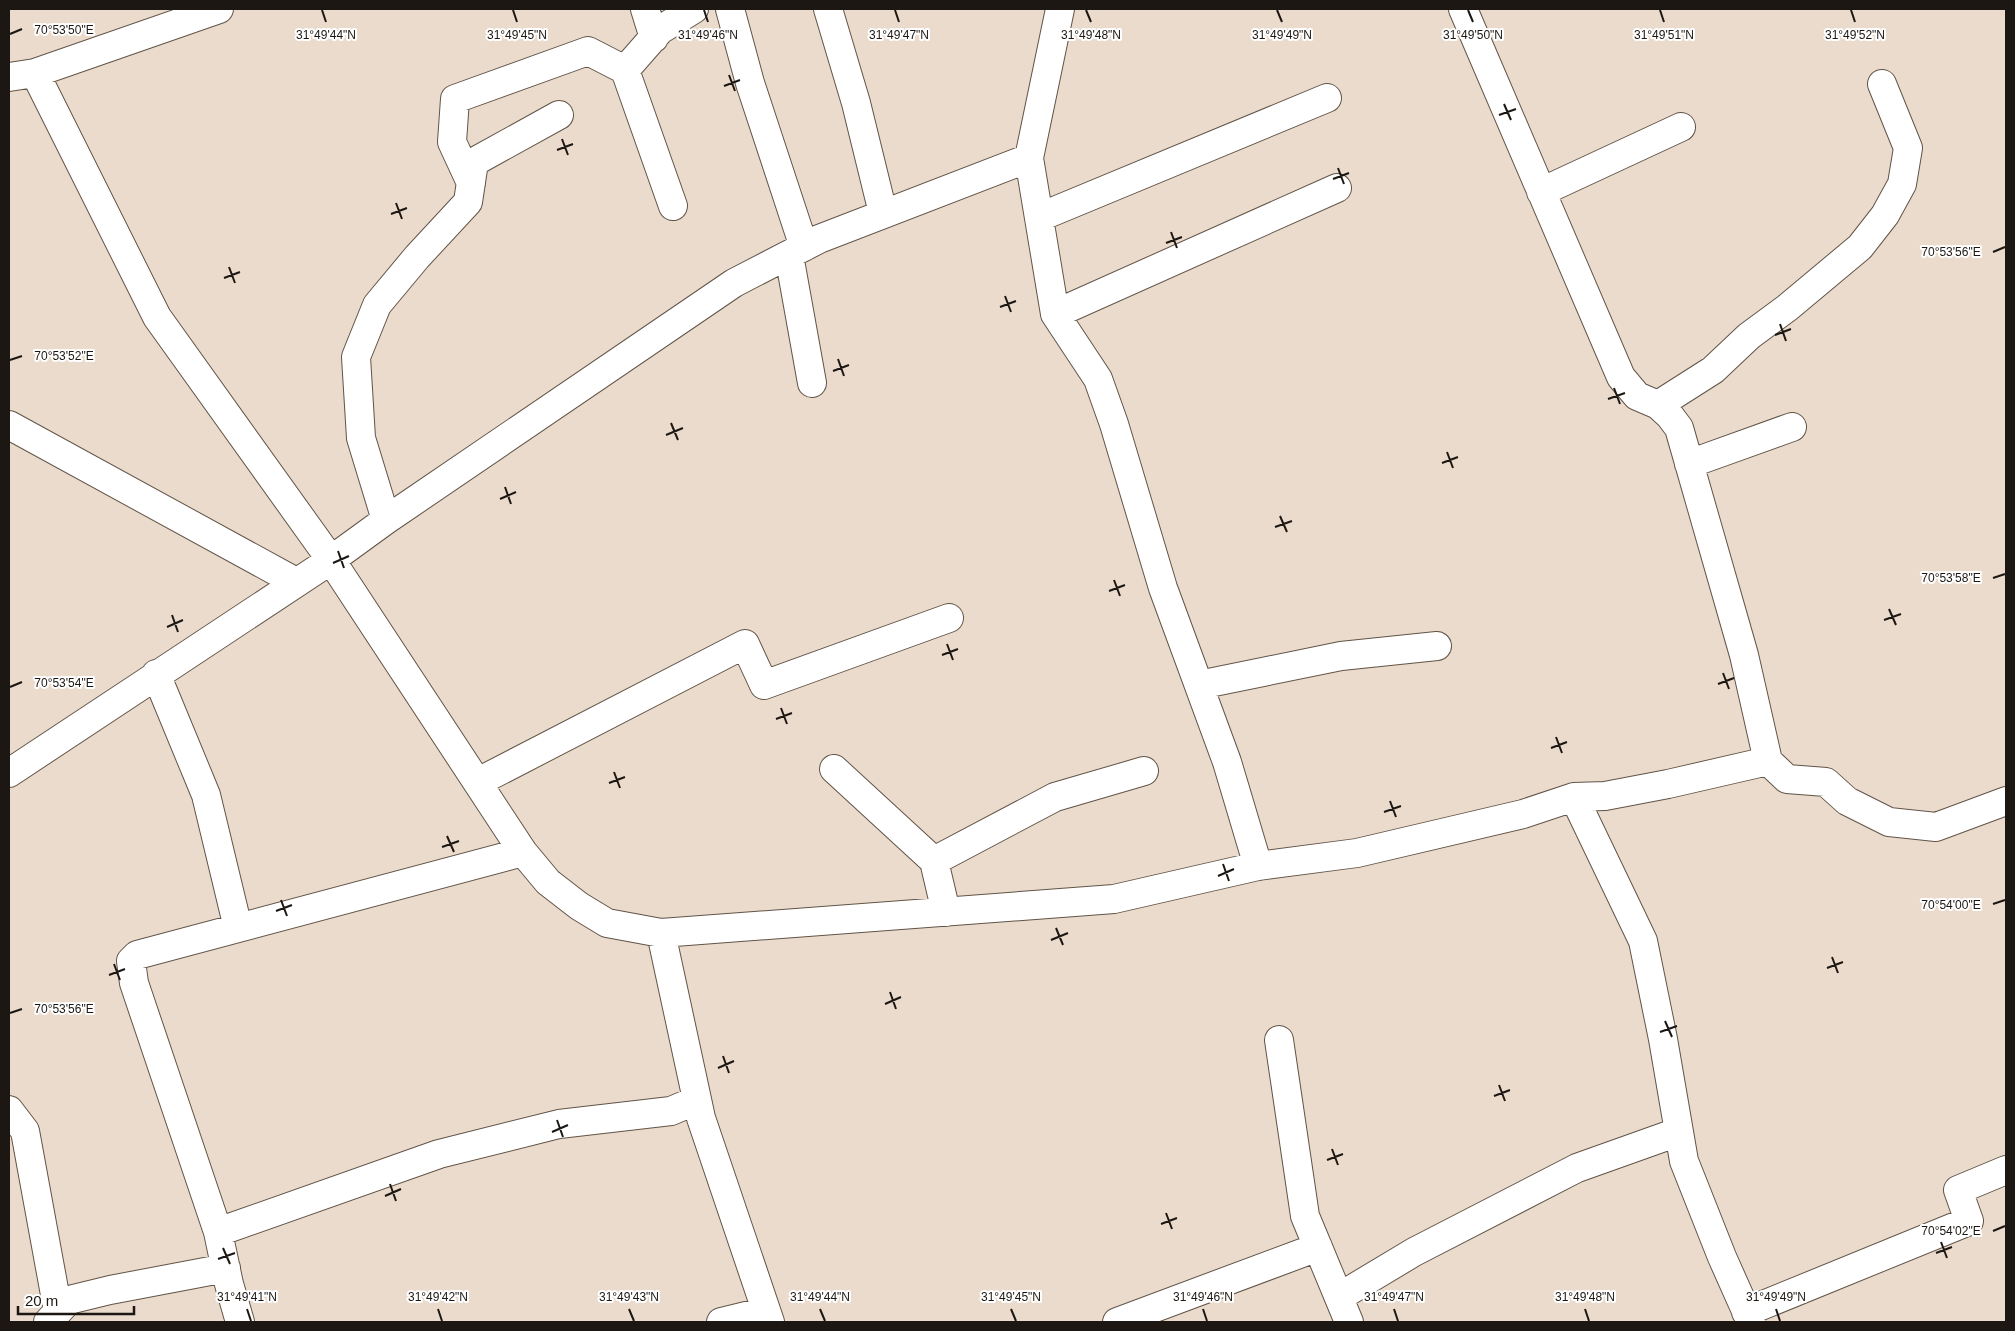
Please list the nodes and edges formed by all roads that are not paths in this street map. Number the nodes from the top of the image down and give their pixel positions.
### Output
1 (219, 9) edge
2 (645, 9) edge
3 (694, 9) edge
4 (730, 9) edge
5 (828, 9) edge
6 (1060, 9) edge
7 (1464, 9) edge
8 (654, 38) junction
9 (625, 70) junction
10 (35, 73) junction
11 (9, 77) edge
12 (1882, 84) dead end
13 (1327, 98) dead end
14 (559, 115) dead end
15 (1681, 127) dead end
16 (1029, 158) junction
17 (471, 183) junction
18 (1337, 188) dead end
19 (1541, 192) junction
20 (673, 206) dead end
21 (883, 213) junction
22 (1040, 217) junction
23 (796, 251) junction
24 (1055, 314) junction
25 (812, 383) dead end
26 (1658, 405) junction
27 (9, 425) edge
28 (1792, 427) dead end
29 (1689, 464) junction
30 (386, 520) junction
31 (331, 560) junction
32 (296, 582) junction
33 (949, 618) dead end
34 (1437, 646) dead end
35 (156, 674) junction
36 (1199, 685) junction
37 (1768, 760) junction
38 (834, 769) dead end
39 (1144, 771) dead end
40 (9, 773) edge
41 (478, 782) junction
42 (1574, 797) junction
43 (2006, 801) edge
44 (523, 852) junction
45 (934, 861) junction
46 (1258, 866) junction
47 (946, 912) junction
48 (238, 928) junction
49 (661, 933) junction
50 (1279, 1040) dead end
51 (697, 1100) junction
52 (9, 1110) edge
53 (1678, 1132) junction
54 (2006, 1170) edge
55 (218, 1232) junction
56 (1318, 1247) junction
57 (226, 1268) junction
58 (1339, 1297) junction
59 (53, 1317) edge
60 (768, 1317) edge
61 (1748, 1317) edge
62 (240, 1322) edge
63 (721, 1322) edge
64 (1117, 1322) edge
65 (1349, 1322) edge

1 - 10 street
2 - 8 street
3 - 8 street
4 - 23 street
5 - 21 street
6 - 16 street
7 - 19 street
8 - 9 street
9 - 17 street
9 - 20 street
10 - 11 street
10 - 31 street
12 - 26 street
13 - 22 street
14 - 17 street
15 - 19 street
16 - 21 street
16 - 22 street
17 - 30 street
18 - 24 street
19 - 26 street
21 - 23 street
22 - 24 street
23 - 25 street
23 - 30 street
24 - 36 street
26 - 29 street
27 - 32 street
28 - 29 street
29 - 37 street
30 - 31 street
31 - 32 street
31 - 41 street
32 - 35 street
33 - 41 street
34 - 36 street
35 - 40 street
35 - 48 street
36 - 46 street
37 - 42 street
37 - 43 street
38 - 45 street
39 - 45 street
41 - 44 street
42 - 46 street
42 - 53 street
44 - 48 street
44 - 49 street
45 - 47 street
46 - 47 street
47 - 49 street
48 - 55 street
49 - 51 street
50 - 56 street
51 - 55 street
51 - 60 street
52 - 59 street
53 - 58 street
53 - 61 street
54 - 61 street
55 - 57 street
56 - 58 street
56 - 64 street
57 - 59 street
57 - 62 street
58 - 65 street
60 - 63 street

